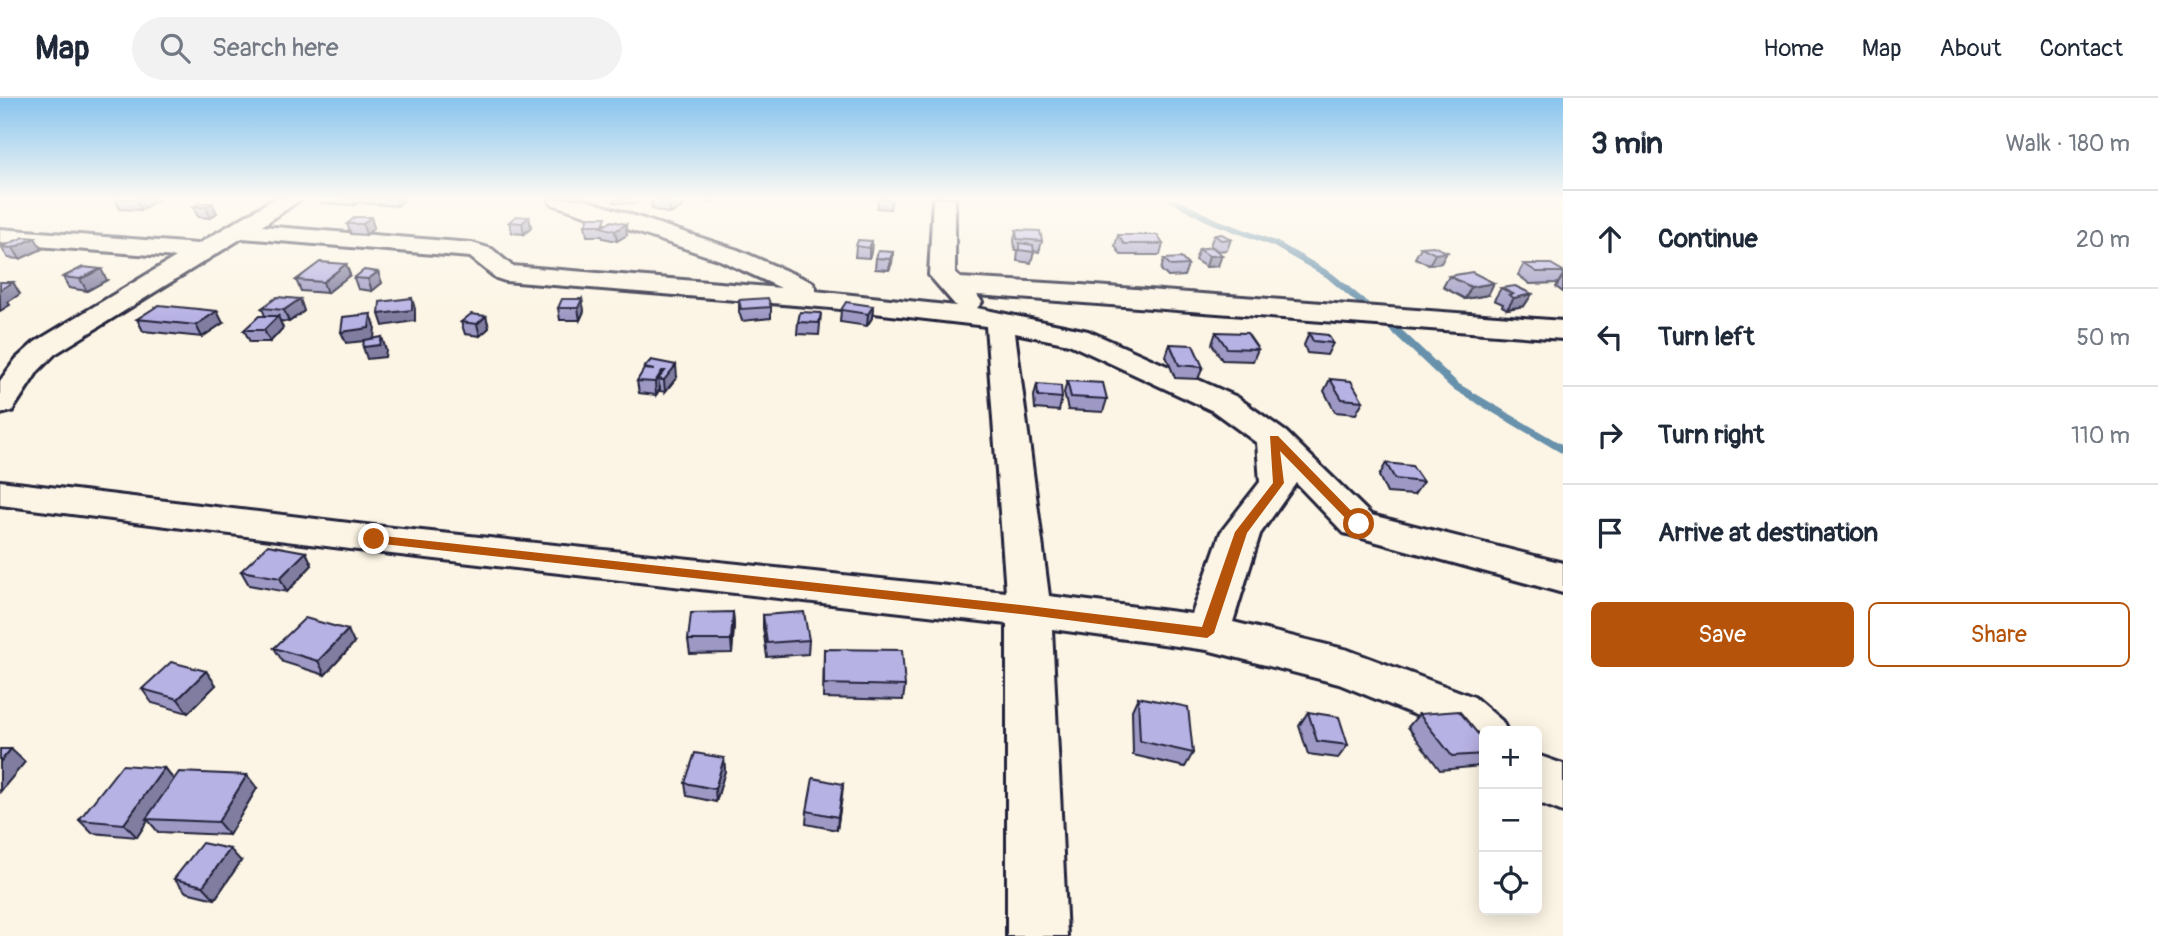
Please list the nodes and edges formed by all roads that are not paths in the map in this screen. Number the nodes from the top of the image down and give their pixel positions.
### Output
1 (27, 238) edge
2 (226, 238) edge
3 (326, 238) edge
4 (676, 238) edge
5 (943, 238) edge
6 (203, 252) junction
7 (953, 286) junction
8 (831, 300) junction
9 (991, 320) junction
10 (1563, 330) edge
11 (0, 404) edge
12 (1274, 439) junction
13 (0, 493) edge
14 (1563, 578) edge
15 (1029, 610) junction
16 (1207, 633) junction
17 (1479, 731) edge
18 (1542, 780) edge
19 (1563, 788) edge
20 (1037, 936) edge

1 - 6 street
2 - 6 street
3 - 8 street
4 - 8 street
5 - 7 street
6 - 11 street
7 - 9 street
7 - 10 street
8 - 9 street
9 - 12 street
9 - 15 street
12 - 14 street
12 - 16 street
13 - 15 street
15 - 16 street
15 - 20 street
16 - 17 street
18 - 19 street

